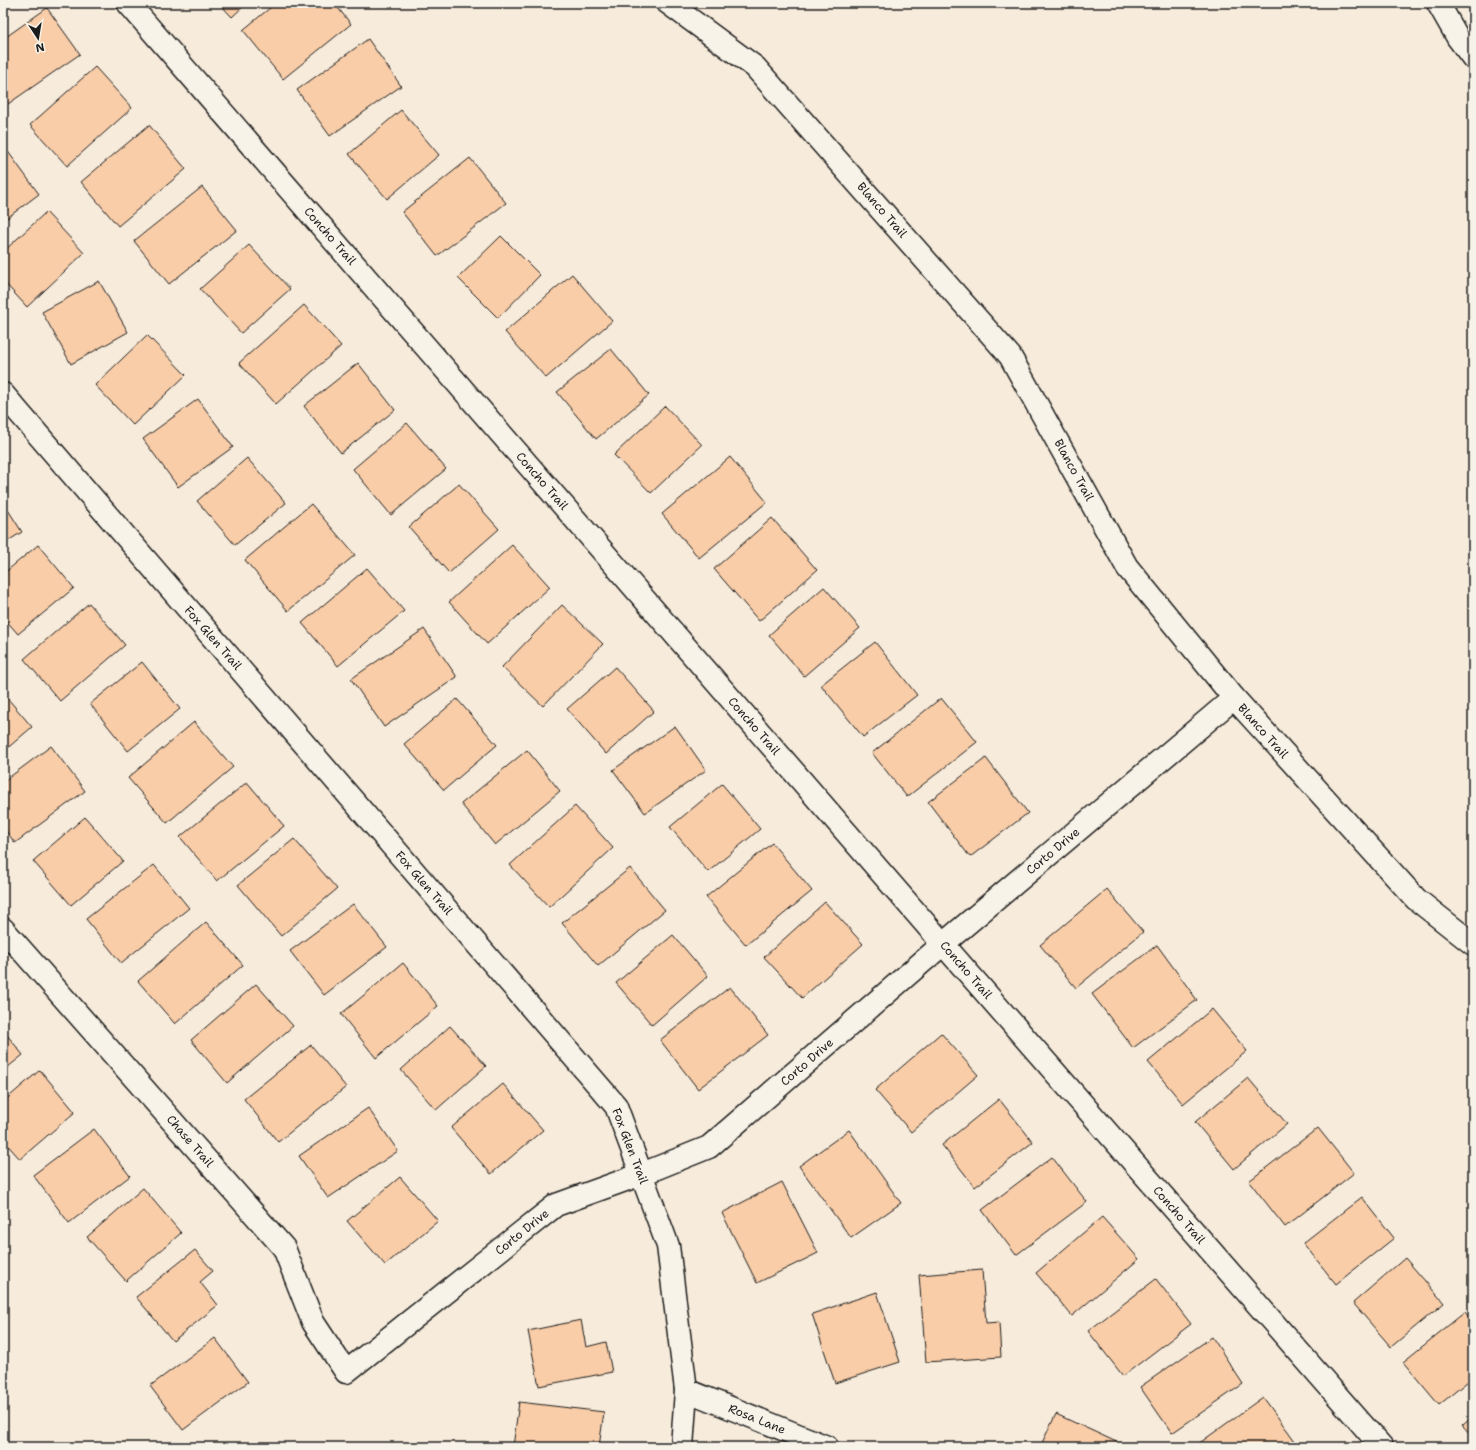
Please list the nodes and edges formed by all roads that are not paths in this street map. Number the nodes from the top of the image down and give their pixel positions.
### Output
1 (128, 3) edge
2 (668, 3) edge
3 (1438, 3) edge
4 (1473, 58) edge
5 (3, 394) edge
6 (1234, 698) junction
7 (3, 928) edge
8 (943, 944) junction
9 (1473, 944) edge
10 (642, 1174) junction
11 (346, 1372) joint
12 (686, 1390) junction
13 (682, 1447) edge
14 (827, 1447) edge
15 (1382, 1447) edge

1 - 8 street, Concho Trail
2 - 6 street, Blanco Trail
3 - 4 street
5 - 10 street, Fox Glen Trail
6 - 8 street, Corto Drive
6 - 9 street, Blanco Trail
7 - 11 street, Chase Trail
8 - 10 street, Corto Drive
8 - 15 street, Concho Trail
10 - 11 street, Corto Drive
10 - 12 street, Fox Glen Trail
12 - 13 street, Fox Glen Trail
12 - 14 street, Rosa Lane

